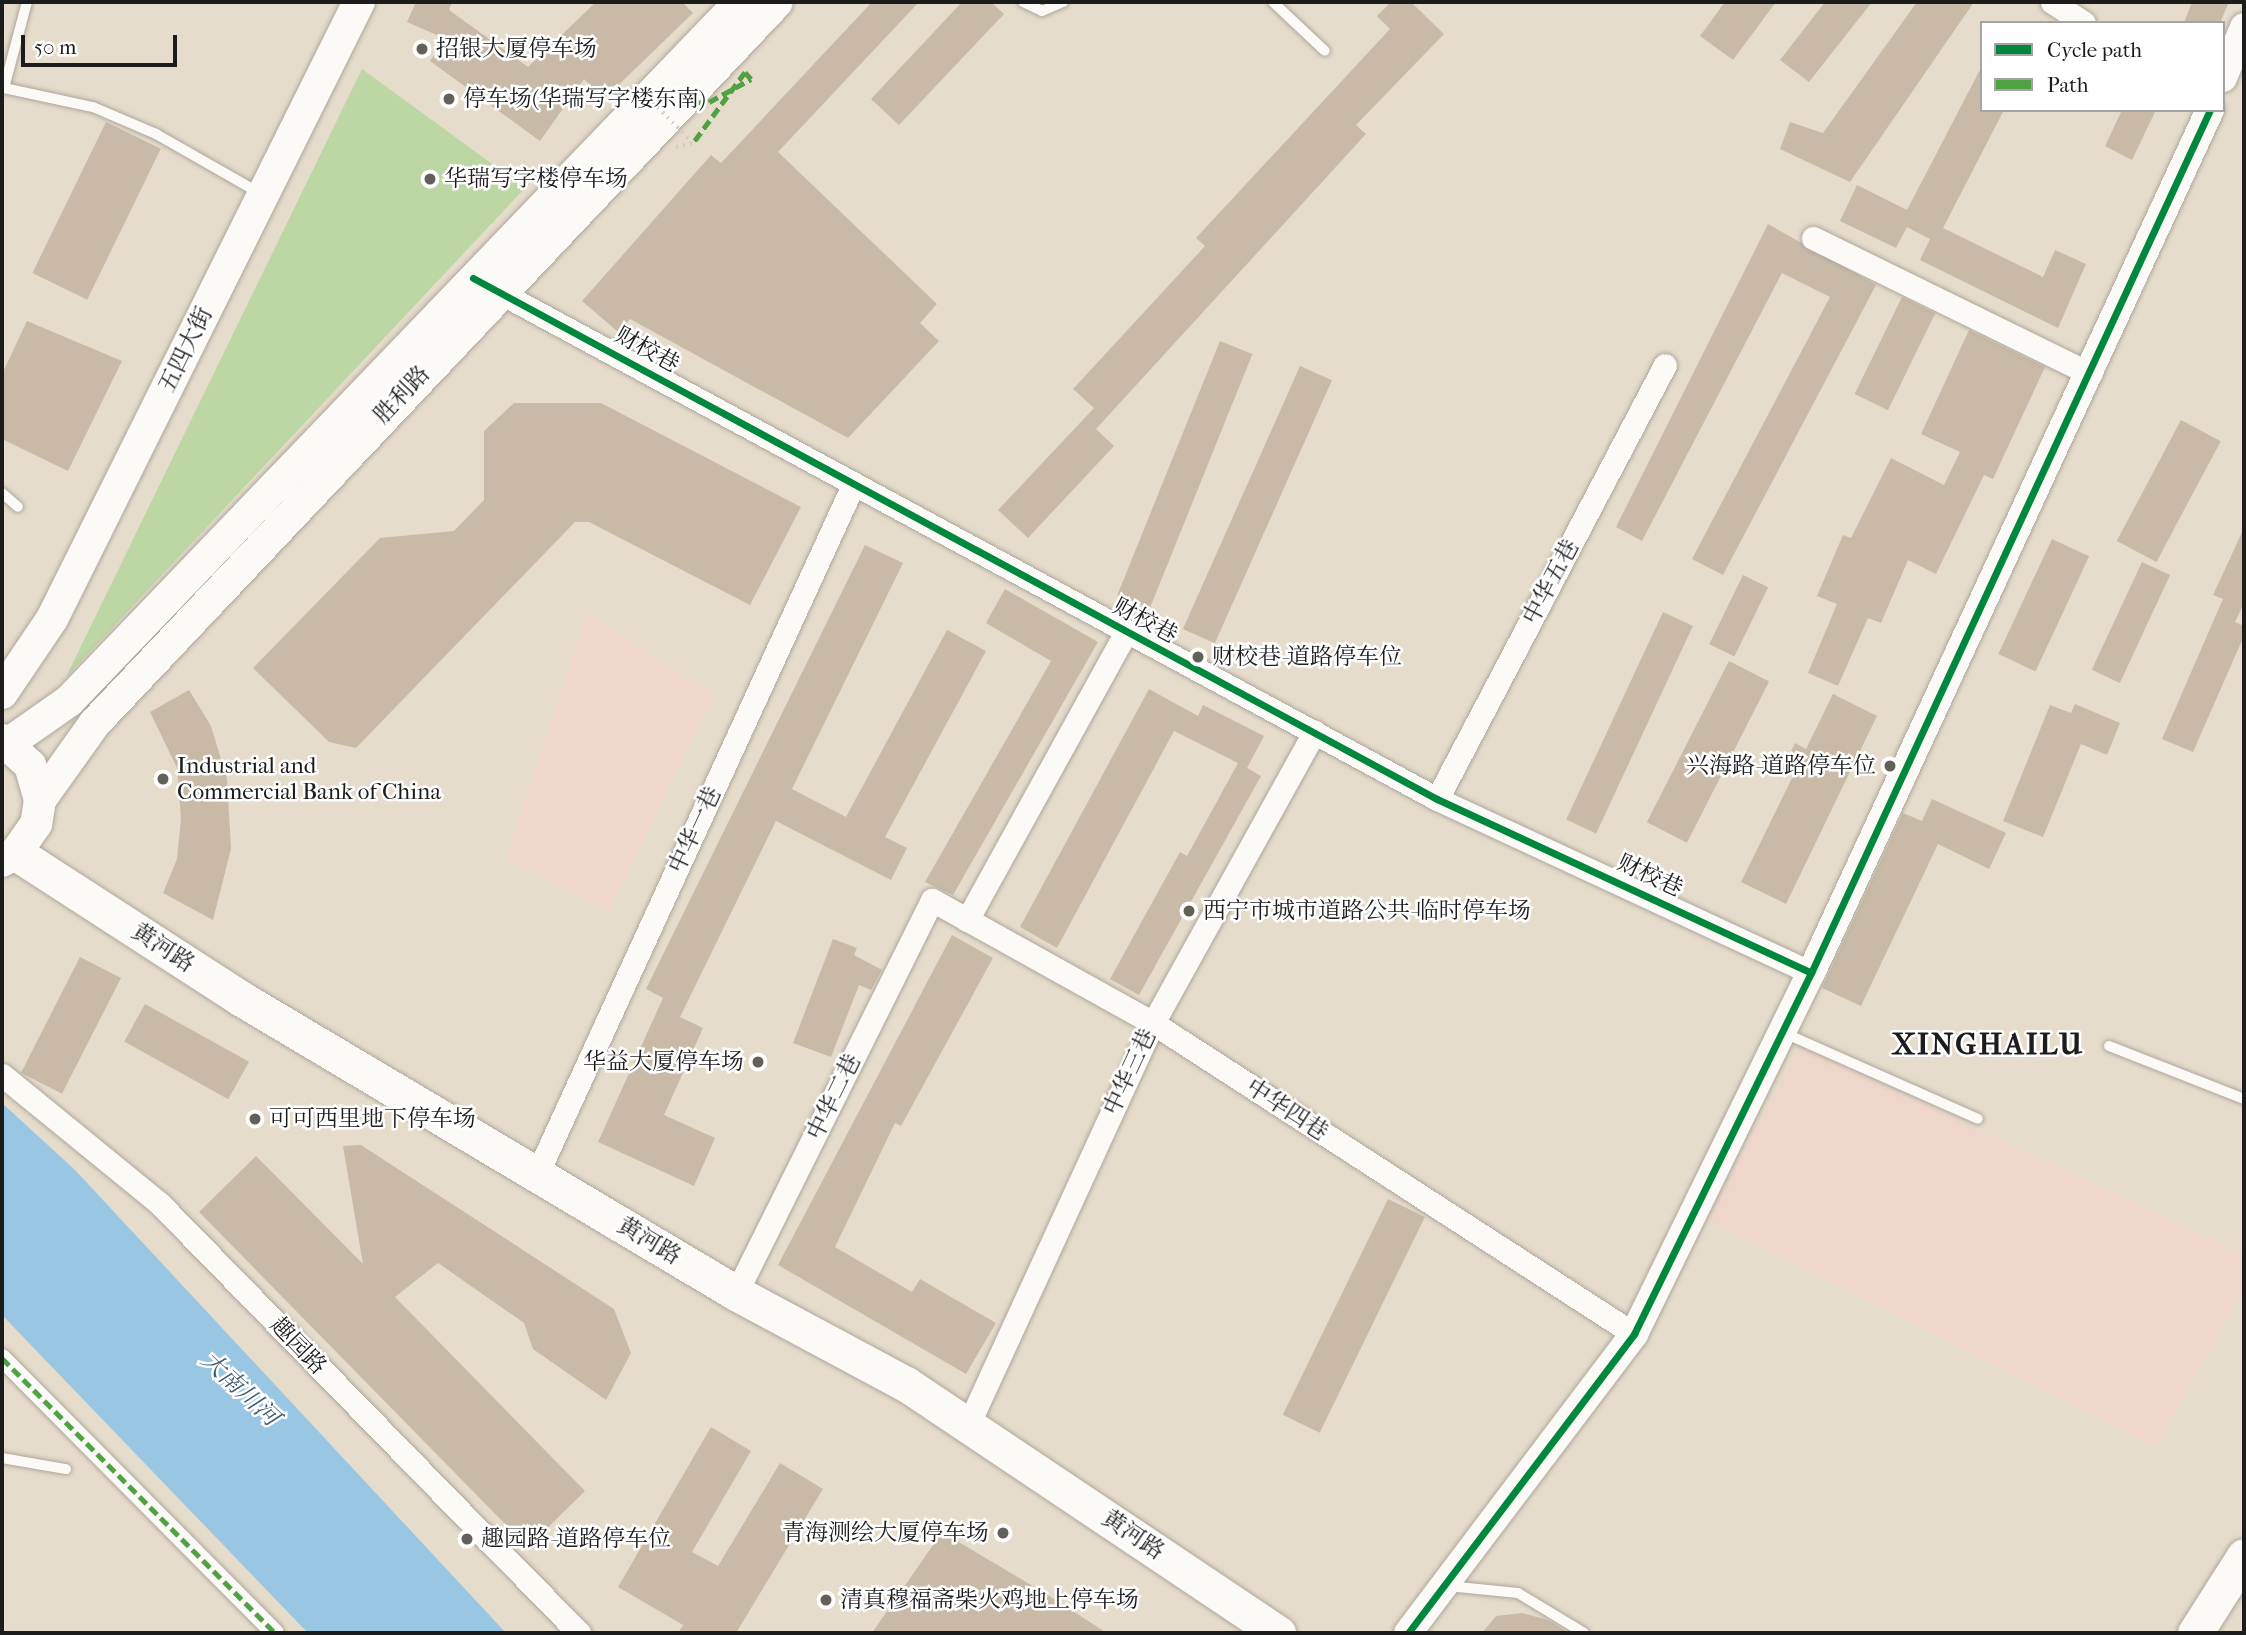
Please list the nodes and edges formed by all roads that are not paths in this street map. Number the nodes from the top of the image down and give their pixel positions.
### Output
1 (27, 2) edge
2 (359, 2) edge
3 (740, 2) edge
4 (778, 2) edge
5 (1023, 2) edge
6 (1063, 2) edge
7 (1273, 2) edge
8 (2052, 2) edge
9 (2081, 21) edge
10 (2244, 27) edge
11 (1325, 51) dead end
12 (2225, 73) edge
13 (2209, 112) edge
14 (263, 195) junction
15 (1813, 238) dead end
16 (486, 285) junction
17 (1665, 365) dead end
18 (2090, 374) junction
19 (853, 485) junction
20 (2, 493) edge
21 (18, 507) dead end
22 (1126, 632) junction
23 (2, 693) edge
24 (1314, 732) junction
25 (5, 742) edge
26 (1437, 799) junction
27 (40, 800) junction
28 (9, 857) edge
29 (932, 900) joint
30 (967, 920) junction
31 (1811, 973) junction
32 (1153, 1023) junction
33 (1782, 1032) junction
34 (2109, 1046) dead end
35 (2, 1075) edge
36 (2244, 1099) edge
37 (1978, 1119) dead end
38 (537, 1174) junction
39 (736, 1293) junction
40 (1633, 1334) junction
41 (2, 1358) edge
42 (969, 1423) junction
43 (2, 1458) edge
44 (66, 1469) dead end
45 (2244, 1556) edge
46 (1445, 1585) junction
47 (2244, 1599) edge
48 (275, 1633) edge
49 (579, 1633) edge
50 (1278, 1633) edge
51 (1408, 1633) edge
52 (1584, 1633) edge
53 (2195, 1633) edge
54 (2223, 1633) edge

1 - 14 lane
2 - 14 main road, 五四大街
3 - 16 main road, 胜利路
4 - 16 main road, 胜利路
5 - 6 lane
7 - 11 lane
8 - 9 street
10 - 12 street
13 - 18 street
14 - 23 main road, 五四大街
15 - 18 street
16 - 19 street, 财校巷
16 - 25 main road, 胜利路
16 - 27 main road, 胜利路
17 - 26 street, 中华五巷
18 - 31 street
19 - 22 street, 财校巷
19 - 38 street, 中华一巷
20 - 21 lane
22 - 24 street, 财校巷
22 - 30 street
24 - 26 street, 财校巷
24 - 32 street, 中华三巷
25 - 27 main road
26 - 31 street, 财校巷
27 - 28 main road
28 - 38 main road, 黄河路
29 - 30 street, 中华四巷
29 - 39 street, 中华二巷
30 - 32 street, 中华四巷
31 - 33 street
32 - 40 street, 中华四巷
32 - 42 street, 中华三巷
33 - 37 lane
33 - 40 street
34 - 36 lane
35 - 49 street, 趣园路
38 - 39 main road, 黄河路
39 - 42 main road, 黄河路
40 - 46 street
41 - 48 street
42 - 50 main road, 黄河路
43 - 44 lane
45 - 53 main road
46 - 51 street
46 - 52 lane
47 - 54 main road

